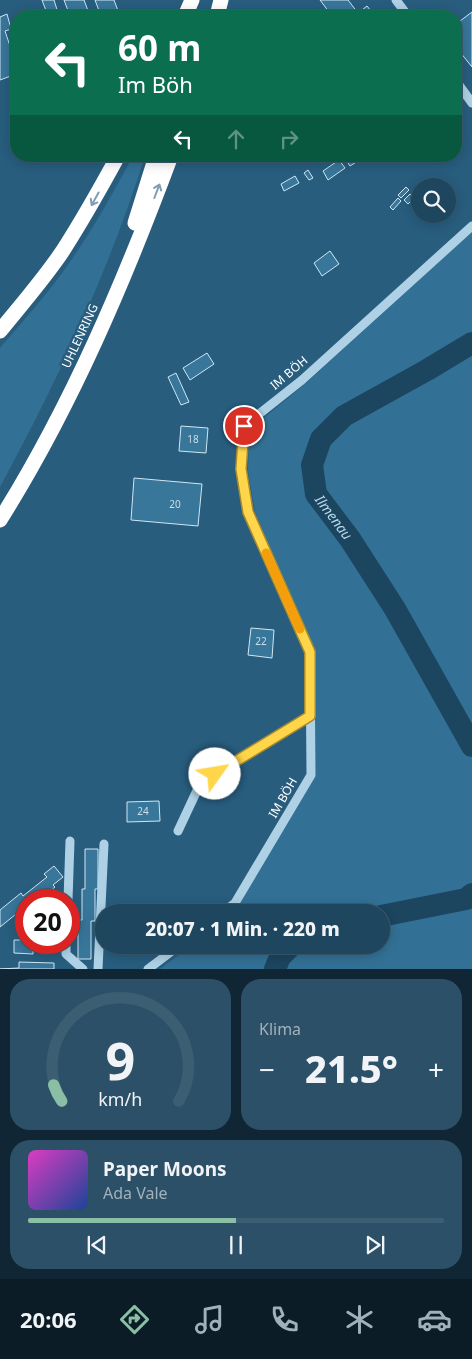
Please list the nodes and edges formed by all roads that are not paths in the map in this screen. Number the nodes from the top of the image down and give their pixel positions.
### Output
1 (462, 89) edge
2 (472, 103) edge
3 (115, 162) edge
4 (154, 162) edge
5 (168, 162) edge
6 (472, 226) edge
7 (106, 318) junction
8 (0, 330) edge
9 (0, 520) edge
10 (310, 716) junction
11 (178, 831) dead end
12 (70, 841) dead end
13 (104, 844) dead end
14 (68, 889) edge
15 (235, 904) edge
16 (66, 954) edge
17 (168, 954) edge
18 (83, 969) edge
19 (98, 969) edge
20 (148, 969) edge

1 - 2 street
3 -> 8 highway
4 - 7 highway
7 -> 5 highway, UHLENRING
6 - 10 street, IM BÖH
7 - 9 highway, UHLENRING
10 - 11 street
10 - 15 street, IM BÖH
12 - 14 street
13 - 19 street
16 - 18 street
17 - 20 street

